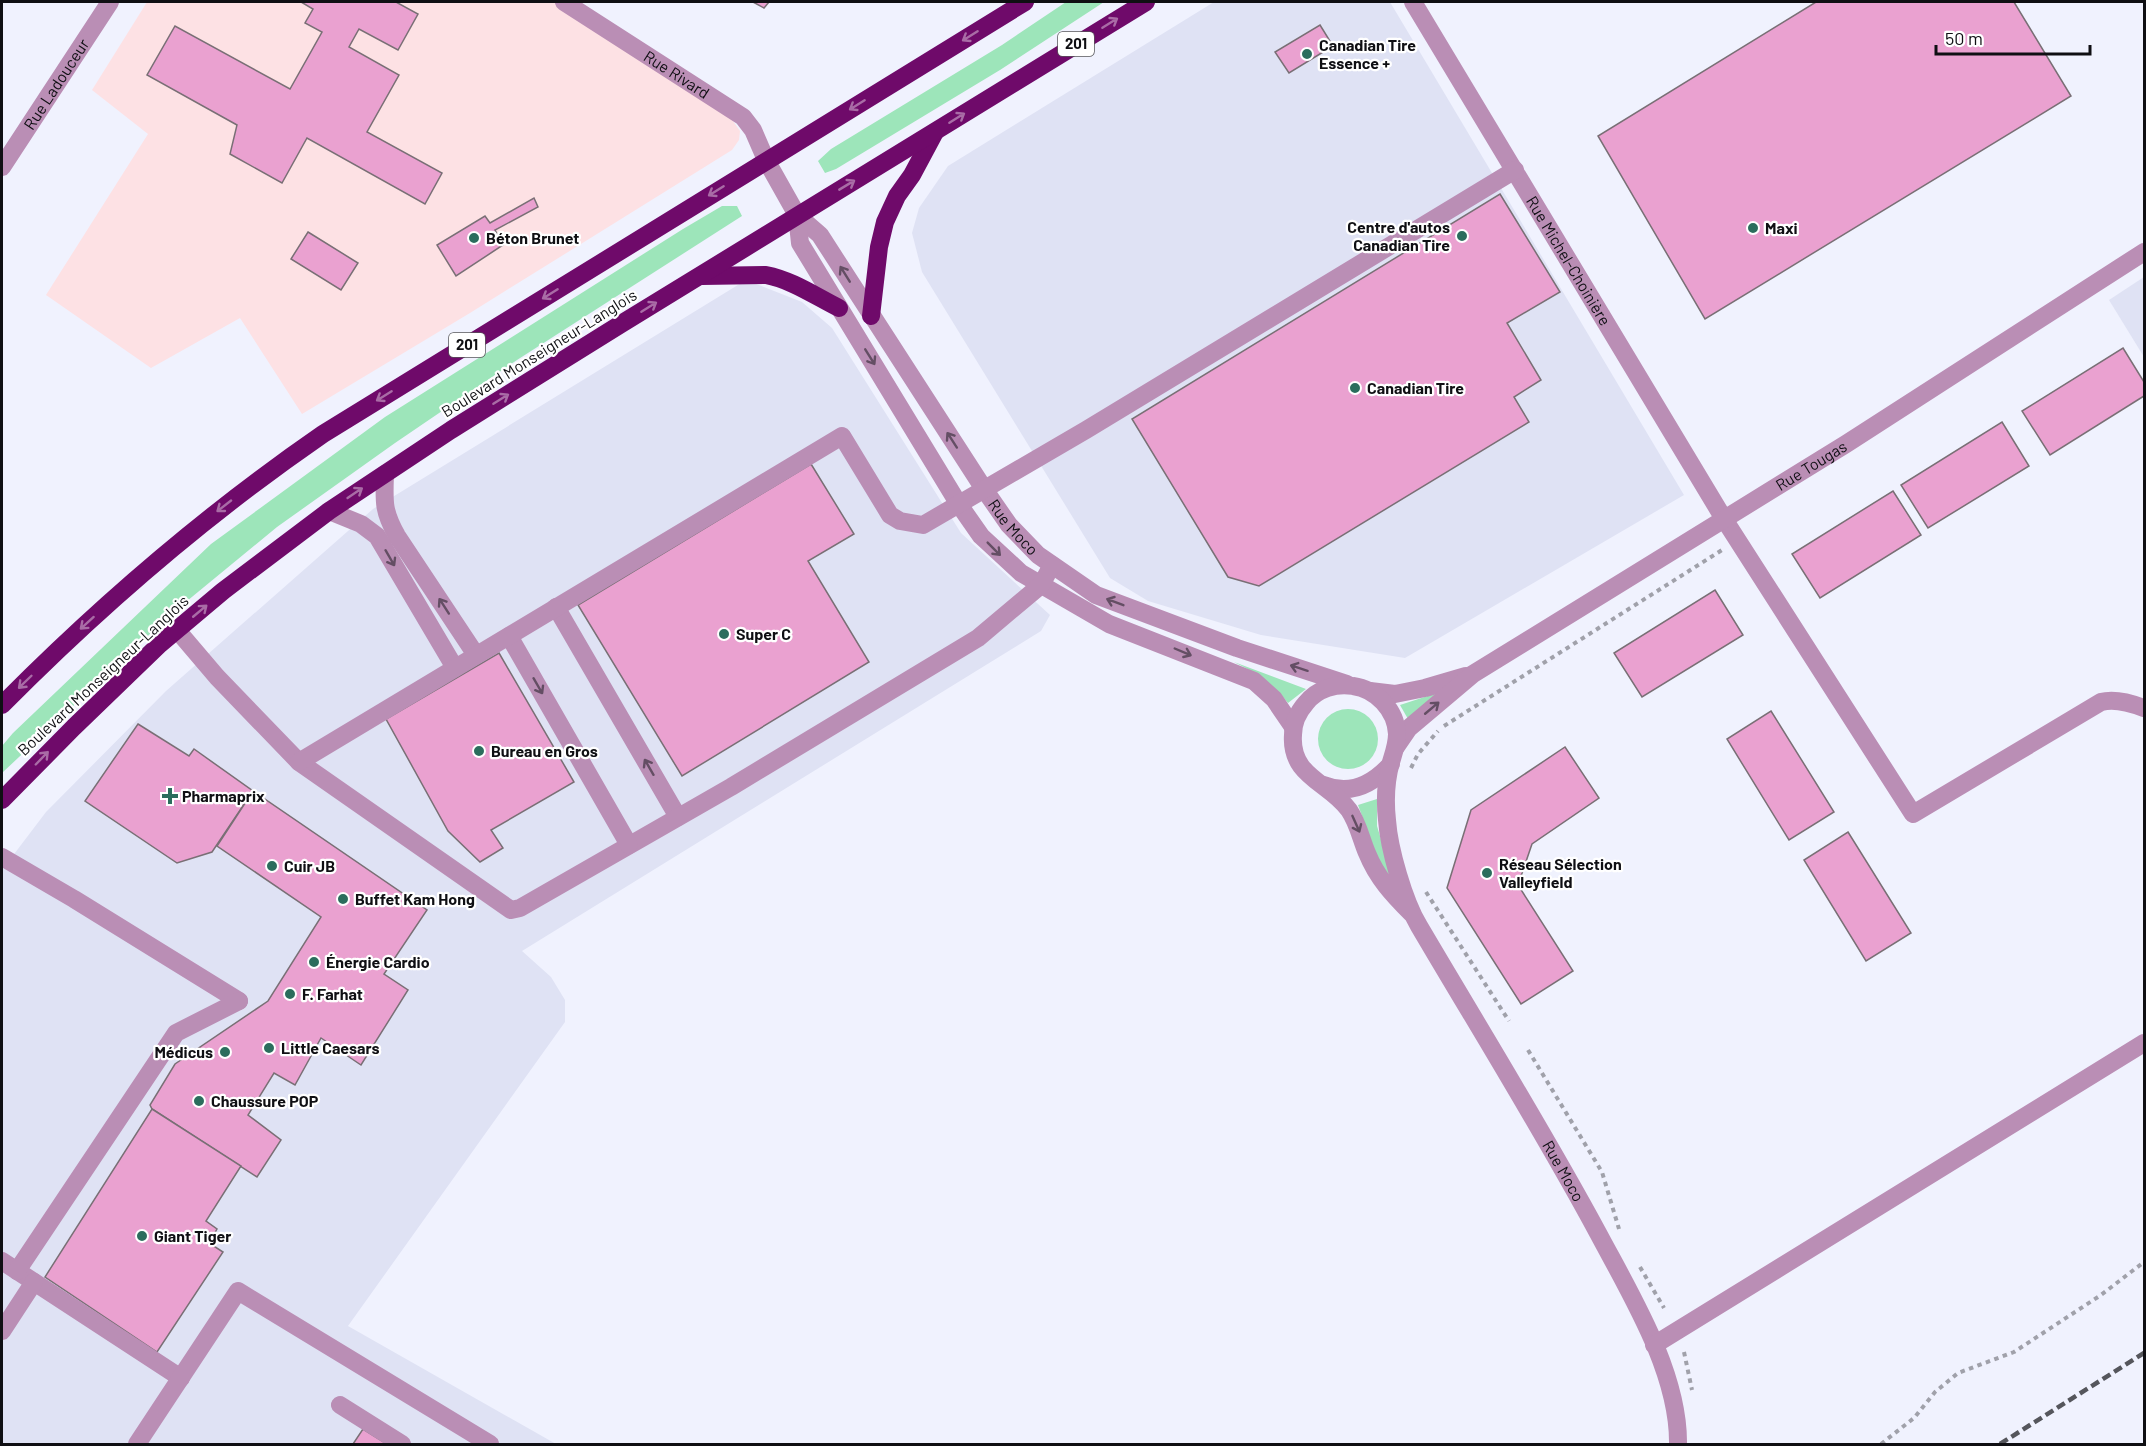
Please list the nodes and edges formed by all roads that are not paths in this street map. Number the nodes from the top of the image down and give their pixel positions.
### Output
1 (110, 2) edge
2 (1025, 2) edge
3 (1146, 2) edge
4 (1413, 2) edge
5 (566, 3) edge
6 (935, 132) junction
7 (766, 160) junction
8 (2, 167) edge
9 (1515, 170) junction
10 (797, 215) junction
11 (2145, 252) edge
12 (700, 276) junction
13 (839, 308) junction
14 (871, 316) junction
15 (385, 474) junction
16 (984, 489) junction
17 (958, 503) junction
18 (330, 511) junction
19 (1724, 519) junction
20 (1052, 565) junction
21 (1041, 585) junction
22 (556, 607) junction
23 (177, 630) junction
24 (509, 636) junction
25 (476, 655) junction
26 (455, 668) junction
27 (1473, 674) junction
28 (1362, 689) junction
29 (2, 705) edge
30 (2145, 708) edge
31 (1293, 727) junction
32 (1394, 755) junction
33 (299, 762) junction
34 (1317, 782) junction
35 (2, 800) edge
36 (678, 818) junction
37 (629, 845) junction
38 (2, 857) edge
39 (1412, 914) junction
40 (2145, 1043) edge
41 (9, 1266) edge
42 (34, 1282) junction
43 (2, 1330) edge
44 (1654, 1345) junction
45 (182, 1378) junction
46 (340, 1405) dead end
47 (137, 1444) edge
48 (402, 1444) edge
49 (490, 1444) edge
50 (1678, 1444) edge

1 - 8 street, Rue Ladouceur
2 -> 7 highway, 201
6 -> 3 highway, Boulevard Monseigneur-Langlois / 201
4 - 9 street, Rue Michel-Choinière
5 - 7 street, Rue Rivard
10 -> 6 highway, Boulevard Monseigneur-Langlois / 201
6 - 14 highway
7 - 10 street, Rue Moco
7 -> 29 highway, 201
9 - 16 street
9 - 19 street, Rue Michel-Choinière
10 - 12 highway, Boulevard Monseigneur-Langlois / 201
10 - 13 street, Rue Moco
14 -> 10 street, Rue Moco
11 - 19 street, Rue Tougas
12 - 13 highway
15 -> 12 highway, Boulevard Monseigneur-Langlois / 201
13 -> 17 street, Rue Moco
16 -> 14 street, Rue Moco
18 -> 15 highway, Boulevard Monseigneur-Langlois / 201
25 -> 15 street
16 - 17 street
16 - 20 street, Rue Moco
17 -> 21 street, Rue Moco
17 - 22 street
23 -> 18 highway, Boulevard Monseigneur-Langlois / 201
18 -> 26 street
19 - 27 street, Rue Tougas
19 - 30 street, Rue Michel-Choinière
20 - 21 street
28 -> 20 street, Rue Moco
21 -> 31 street, Rue Moco
21 - 36 street
22 - 24 street
36 -> 22 street
23 - 33 street
35 -> 23 highway, Boulevard Monseigneur-Langlois / 201
24 - 25 street
24 -> 37 street
25 - 26 street
26 - 33 street
27 - 28 street, Rue Tougas
32 -> 27 street, Rue Tougas
28 - 31 street
28 - 32 street, Rue Moco
31 - 34 street, Rue Moco
32 - 34 street
32 - 39 street, Rue Moco
33 - 37 street
34 -> 39 street, Rue Moco
36 - 37 street
38 - 41 street
39 - 44 street, Rue Moco
40 - 44 street
41 - 42 street
42 - 43 street
42 - 45 street
44 - 50 street, Rue Moco
45 - 47 street
45 - 49 street
46 - 48 street

